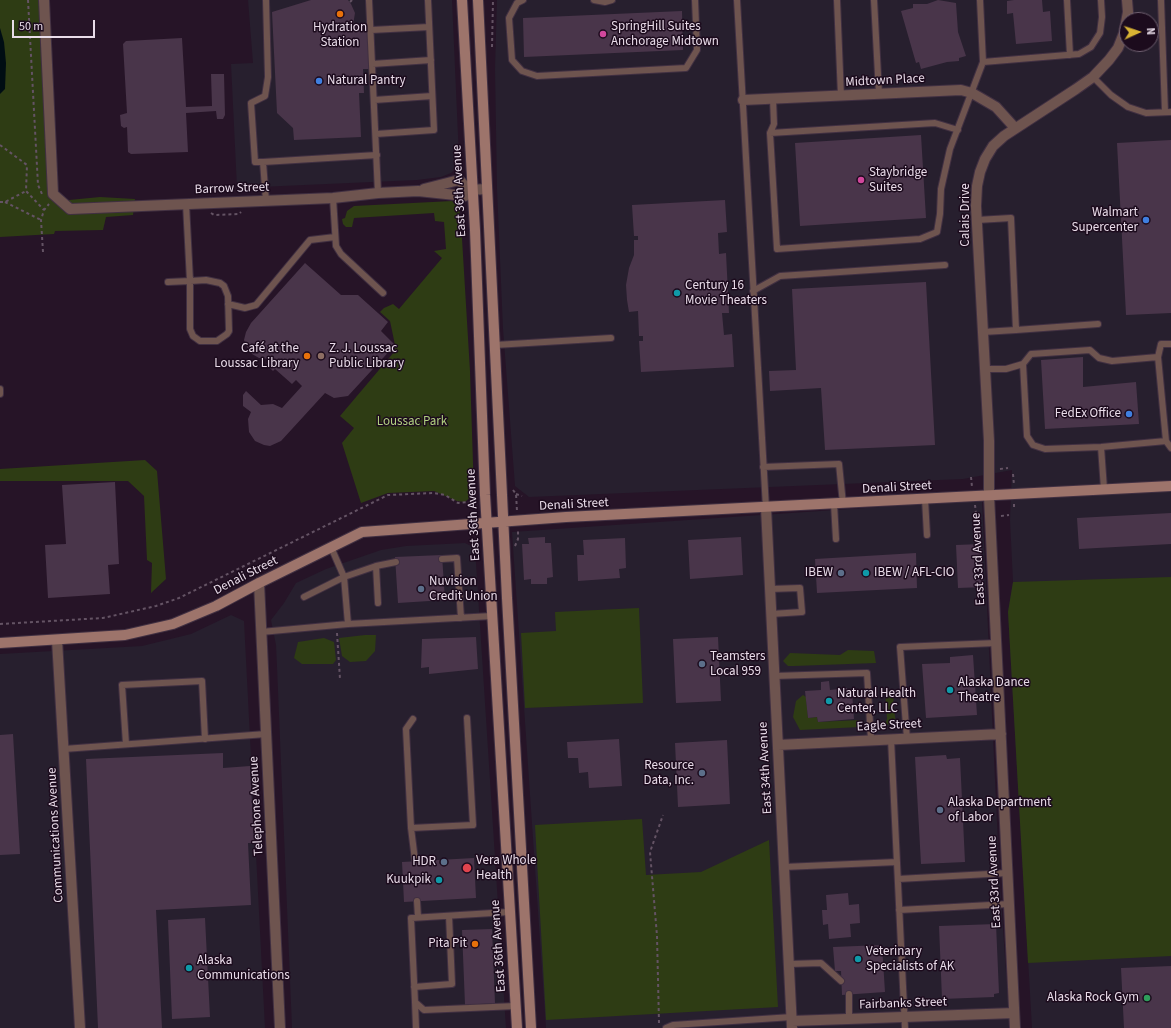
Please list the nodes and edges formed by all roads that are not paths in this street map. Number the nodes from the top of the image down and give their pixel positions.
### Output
1 (44, 0) edge
2 (266, 0) edge
3 (369, 0) edge
4 (428, 0) edge
5 (462, 0) edge
6 (478, 0) edge
7 (523, 0) edge
8 (594, 0) edge
9 (612, 0) edge
10 (696, 0) edge
11 (737, 0) edge
12 (837, 0) edge
13 (874, 0) edge
14 (980, 0) edge
15 (1067, 0) edge
16 (1101, 0) edge
17 (1127, 0) edge
18 (1161, 0) edge
19 (429, 27) junction
20 (371, 30) junction
21 (1070, 55) junction
22 (431, 60) junction
23 (983, 62) junction
24 (372, 64) junction
25 (1093, 77) junction
26 (972, 93) junction
27 (879, 94) junction
28 (432, 96) junction
29 (842, 96) junction
30 (773, 99) junction
31 (374, 100) junction
32 (742, 100) junction
33 (1168, 112) edge
34 (1015, 128) junction
35 (958, 130) junction
36 (770, 133) junction
37 (376, 134) junction
38 (377, 155) junction
39 (263, 162) junction
40 (487, 189) junction
41 (471, 190) junction
42 (378, 193) junction
43 (333, 198) junction
44 (266, 201) junction
45 (186, 204) junction
46 (977, 220) junction
47 (336, 237) junction
48 (945, 265) dead end
49 (190, 281) junction
50 (168, 282) dead end
51 (753, 291) junction
52 (383, 293) dead end
53 (228, 304) junction
54 (1098, 324) dead end
55 (1016, 330) junction
56 (983, 332) junction
57 (611, 338) dead end
58 (1171, 344) edge
59 (495, 345) junction
60 (1158, 357) junction
61 (1023, 364) junction
62 (985, 369) junction
63 (0, 389) edge
64 (0, 394) edge
65 (1166, 441) junction
66 (1101, 447) junction
67 (1171, 448) edge
68 (763, 467) junction
69 (1171, 486) edge
70 (1104, 489) junction
71 (989, 496) junction
72 (925, 499) junction
73 (838, 504) junction
74 (766, 508) junction
75 (504, 521) junction
76 (487, 522) junction
77 (927, 535) dead end
78 (836, 539) dead end
79 (331, 547) junction
80 (442, 559) dead end
81 (396, 562) dead end
82 (376, 566) junction
83 (344, 577) junction
84 (259, 583) junction
85 (770, 589) junction
86 (304, 597) dead end
87 (378, 603) dead end
88 (771, 614) junction
89 (492, 616) junction
90 (461, 618) junction
91 (348, 624) junction
92 (261, 632) junction
93 (57, 640) junction
94 (0, 643) edge
95 (996, 644) junction
96 (774, 676) junction
97 (467, 718) dead end
98 (413, 719) dead end
99 (266, 734) junction
100 (1001, 734) junction
101 (907, 738) junction
102 (205, 739) junction
103 (891, 739) junction
104 (871, 740) junction
105 (126, 744) junction
106 (778, 745) junction
107 (64, 749) junction
108 (410, 828) junction
109 (415, 860) dead end
110 (897, 862) junction
111 (784, 867) junction
112 (1007, 873) junction
113 (898, 879) junction
114 (417, 901) dead end
115 (1009, 904) junction
116 (899, 910) junction
117 (509, 912) junction
118 (449, 916) junction
119 (418, 917) junction
120 (789, 964) junction
121 (841, 981) dead end
122 (414, 987) junction
123 (849, 994) dead end
124 (415, 1002) junction
125 (516, 1006) junction
126 (530, 1009) junction
127 (1014, 1013) junction
128 (905, 1017) junction
129 (850, 1019) junction
130 (792, 1022) edge
131 (80, 1028) edge
132 (280, 1028) edge
133 (416, 1028) edge
134 (517, 1028) edge
135 (532, 1028) edge
136 (666, 1028) edge
137 (905, 1028) edge
138 (1015, 1028) edge

1 - 45 street, Barrow Street
2 - 39 lane
3 - 20 lane
4 - 19 lane
5 - 41 main road, East 36th Avenue
6 - 40 main road, East 36th Avenue
7 - 10 lane
8 - 9 lane
11 - 32 lane
12 - 29 lane
13 - 27 lane
14 - 23 lane
15 - 21 lane
16 - 21 lane
17 - 25 street, Calais Drive
18 - 33 lane
19 - 20 lane
19 - 22 lane
20 - 24 lane
21 - 23 lane
22 - 24 lane
22 - 28 lane
23 - 26 lane
24 - 31 lane
25 - 33 lane
25 - 34 street, Calais Drive
26 - 27 street, Midtown Place
26 - 34 street, Midtown Place
26 - 35 lane
27 - 29 street, Midtown Place
28 - 31 lane
28 - 37 lane
29 - 30 street, Midtown Place
30 - 32 street, Midtown Place
30 - 36 lane
31 - 37 lane
32 - 51 lane
34 - 46 street, Calais Drive
35 - 36 lane
35 - 36 lane
37 - 38 lane
38 - 39 lane
38 - 42 lane
39 - 44 lane
40 - 41 street, Barrow Street
40 - 59 main road, East 36th Avenue
41 - 42 street, Barrow Street
41 - 76 main road, East 36th Avenue
42 - 43 street, Barrow Street
43 - 44 street, Barrow Street
43 - 47 lane
44 - 45 street, Barrow Street
45 - 49 lane
46 - 55 lane
46 - 56 street, Calais Drive
47 - 52 lane
47 - 53 lane
48 - 51 lane
49 - 50 lane
49 - 53 lane
49 - 53 lane
51 - 68 lane
54 - 55 lane
55 - 56 lane
56 - 62 street, Calais Drive
57 - 59 lane
58 - 60 lane
59 - 75 main road, East 36th Avenue
60 - 61 lane
60 - 65 lane
61 - 62 lane
61 - 66 lane
62 - 71 street, Calais Drive
63 - 64 lane
65 - 66 lane
65 - 67 lane
66 - 70 lane
68 - 73 lane
68 - 74 lane
69 - 70 main road, Denali Street
70 - 71 main road, Denali Street
71 - 72 main road, Denali Street
71 - 95 street, East 33rd Avenue
72 - 73 main road, Denali Street
72 - 77 lane
73 - 74 main road, Denali Street
73 - 78 lane
74 - 75 main road, Denali Street
74 - 85 street, East 34th Avenue
75 - 76 main road, Denali Street
75 - 126 main road, East 36th Avenue
76 - 79 main road, Denali Street
76 - 89 main road, East 36th Avenue
79 - 83 lane
79 - 84 main road, Denali Street
80 - 90 lane
81 - 82 lane
82 - 83 lane
82 - 87 lane
83 - 86 lane
83 - 91 lane
84 - 92 street, Telephone Avenue
84 - 93 main road, Denali Street
85 - 88 street, East 34th Avenue
85 - 88 lane
88 - 96 street, East 34th Avenue
89 - 90 lane
89 - 117 main road, East 36th Avenue
90 - 91 lane
91 - 92 lane
92 - 99 street, Telephone Avenue
93 - 94 main road, Denali Street
93 - 107 street, Communications Avenue
95 - 100 street, East 33rd Avenue
95 - 101 lane
96 - 104 lane
96 - 106 street, East 34th Avenue
97 - 108 lane
98 - 108 lane
99 - 102 lane
99 - 132 street, Telephone Avenue
100 - 101 street, Eagle Street
100 - 112 street, East 33rd Avenue
101 - 103 street, Eagle Street
102 - 105 lane
102 - 105 lane
103 - 104 street, Eagle Street
103 - 110 lane
104 - 106 street, Eagle Street
105 - 107 lane
106 - 111 street, East 34th Avenue
107 - 131 street, Communications Avenue
108 - 109 lane
110 - 111 lane
110 - 113 lane
111 - 120 street, East 34th Avenue
112 - 113 lane
112 - 115 street, East 33rd Avenue
113 - 116 lane
114 - 119 lane
115 - 116 lane
115 - 127 street, East 33rd Avenue
116 - 128 lane
117 - 118 lane
117 - 125 main road, East 36th Avenue
117 - 126 main road
118 - 119 lane
118 - 122 lane
119 - 122 lane
120 - 121 lane
120 - 130 street, East 34th Avenue
122 - 124 lane
123 - 129 lane
124 - 125 lane
124 - 133 lane
125 - 134 main road, East 36th Avenue
126 - 135 main road, East 36th Avenue
127 - 128 street, Fairbanks Street
127 - 138 street, East 33rd Avenue
128 - 129 street, Fairbanks Street
128 - 137 lane
129 - 130 street, Fairbanks Street
130 - 136 lane

